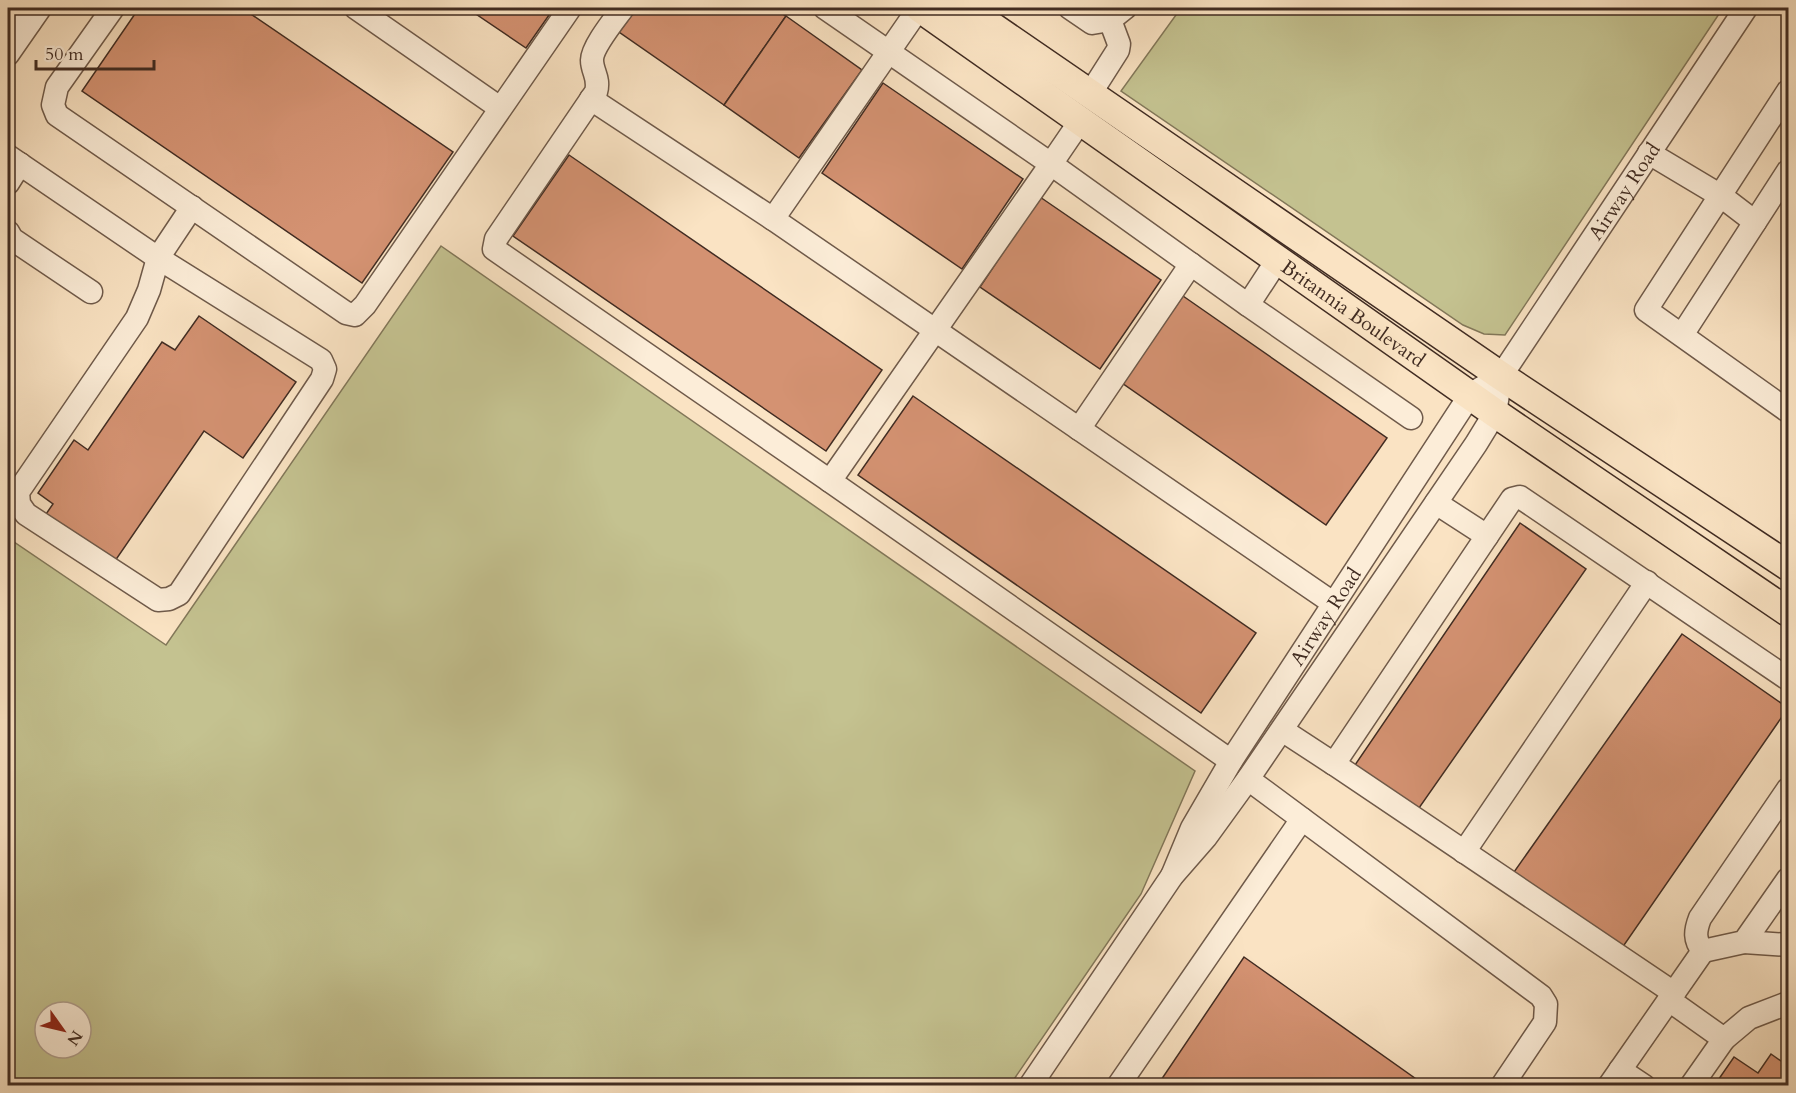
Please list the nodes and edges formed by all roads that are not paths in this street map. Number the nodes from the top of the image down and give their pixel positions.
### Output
1 (9, 8) edge
2 (113, 8) edge
3 (356, 8) edge
4 (570, 8) edge
5 (623, 8) edge
6 (825, 8) edge
7 (919, 8) edge
8 (965, 8) edge
9 (1070, 8) edge
10 (1746, 8) edge
11 (1118, 14) edge
12 (35, 15) edge
13 (888, 52) junction
14 (8, 54) edge
15 (1788, 91) edge
16 (1090, 94) junction
17 (591, 99) junction
18 (500, 108) junction
19 (1081, 120) junction
20 (1650, 153) junction
21 (1051, 164) junction
22 (12, 168) edge
23 (1788, 171) edge
24 (1720, 196) junction
25 (192, 207) junction
26 (773, 219) junction
27 (1755, 222) junction
28 (8, 232) edge
29 (158, 258) junction
30 (1278, 259) junction
31 (1191, 264) junction
32 (91, 292) dead end
33 (1248, 305) junction
34 (935, 330) junction
35 (1682, 335) junction
36 (1501, 376) junction
37 (1470, 395) junction
38 (1788, 411) edge
39 (1495, 413) junction
40 (1411, 418) dead end
41 (1078, 429) junction
42 (830, 481) junction
43 (1436, 503) junction
44 (1487, 536) junction
45 (1788, 566) edge
46 (1647, 582) junction
47 (1333, 603) junction
48 (1788, 612) edge
49 (1788, 679) edge
50 (1282, 730) junction
51 (1231, 761) junction
52 (1334, 764) junction
53 (1248, 779) junction
54 (1788, 789) edge
55 (1302, 819) junction
56 (1464, 852) junction
57 (1172, 876) junction
58 (1788, 879) edge
59 (1744, 942) junction
60 (1788, 945) edge
61 (1703, 951) junction
62 (1671, 997) junction
63 (1788, 1003) edge
64 (1724, 1038) junction
65 (1614, 1078) edge
66 (1030, 1086) edge
67 (1118, 1086) edge
68 (1502, 1086) edge
69 (1644, 1086) edge
70 (1692, 1086) edge

1 - 12 street
2 - 25 street
3 - 18 street
4 - 18 street
5 - 17 street
6 - 13 street
7 - 13 street
7 - 19 main road, Britannia Boulevard
8 - 16 main road, Britannia Boulevard
9 - 11 street
10 - 20 street, Airway Road
11 - 16 street
12 - 14 street
13 - 21 street
13 - 26 street
15 - 24 street
16 - 36 main road, Britannia Boulevard
17 - 26 street
17 - 42 street
18 - 25 street
19 - 21 street
19 - 30 main road, Britannia Boulevard
20 - 24 street
20 - 36 street, Airway Road
21 - 31 street
21 - 34 street
22 - 29 street
23 - 27 street
24 - 27 street
24 - 35 street
25 - 29 street
26 - 34 street
27 - 35 street
28 - 32 street
29 - 29 street
30 - 33 street
30 - 37 main road, Britannia Boulevard
31 - 33 street
31 - 41 street
33 - 40 street
34 - 41 street
34 - 42 street
35 - 38 street
36 - 37 street, Airway Road
36 - 39 street, Airway Road
36 - 45 main road, Britannia Boulevard
37 - 39 main road, Britannia Boulevard
37 - 47 street, Airway Road
39 - 43 street, Airway Road
39 - 48 main road, Britannia Boulevard
41 - 47 street
42 - 51 street
43 - 44 street
43 - 50 street, Airway Road
44 - 46 street
44 - 52 street
46 - 49 street
46 - 56 street
47 - 51 street, Airway Road
50 - 52 street
50 - 53 street, Airway Road
51 - 57 street, Airway Road
52 - 56 street
53 - 55 street
53 - 57 street, Airway Road
54 - 61 street
55 - 67 street
55 - 68 street
56 - 62 street
57 - 66 street, Airway Road
58 - 59 street
59 - 60 street
59 - 61 street
61 - 62 street
62 - 64 street
62 - 65 street
63 - 64 street
64 - 70 street
65 - 69 street

